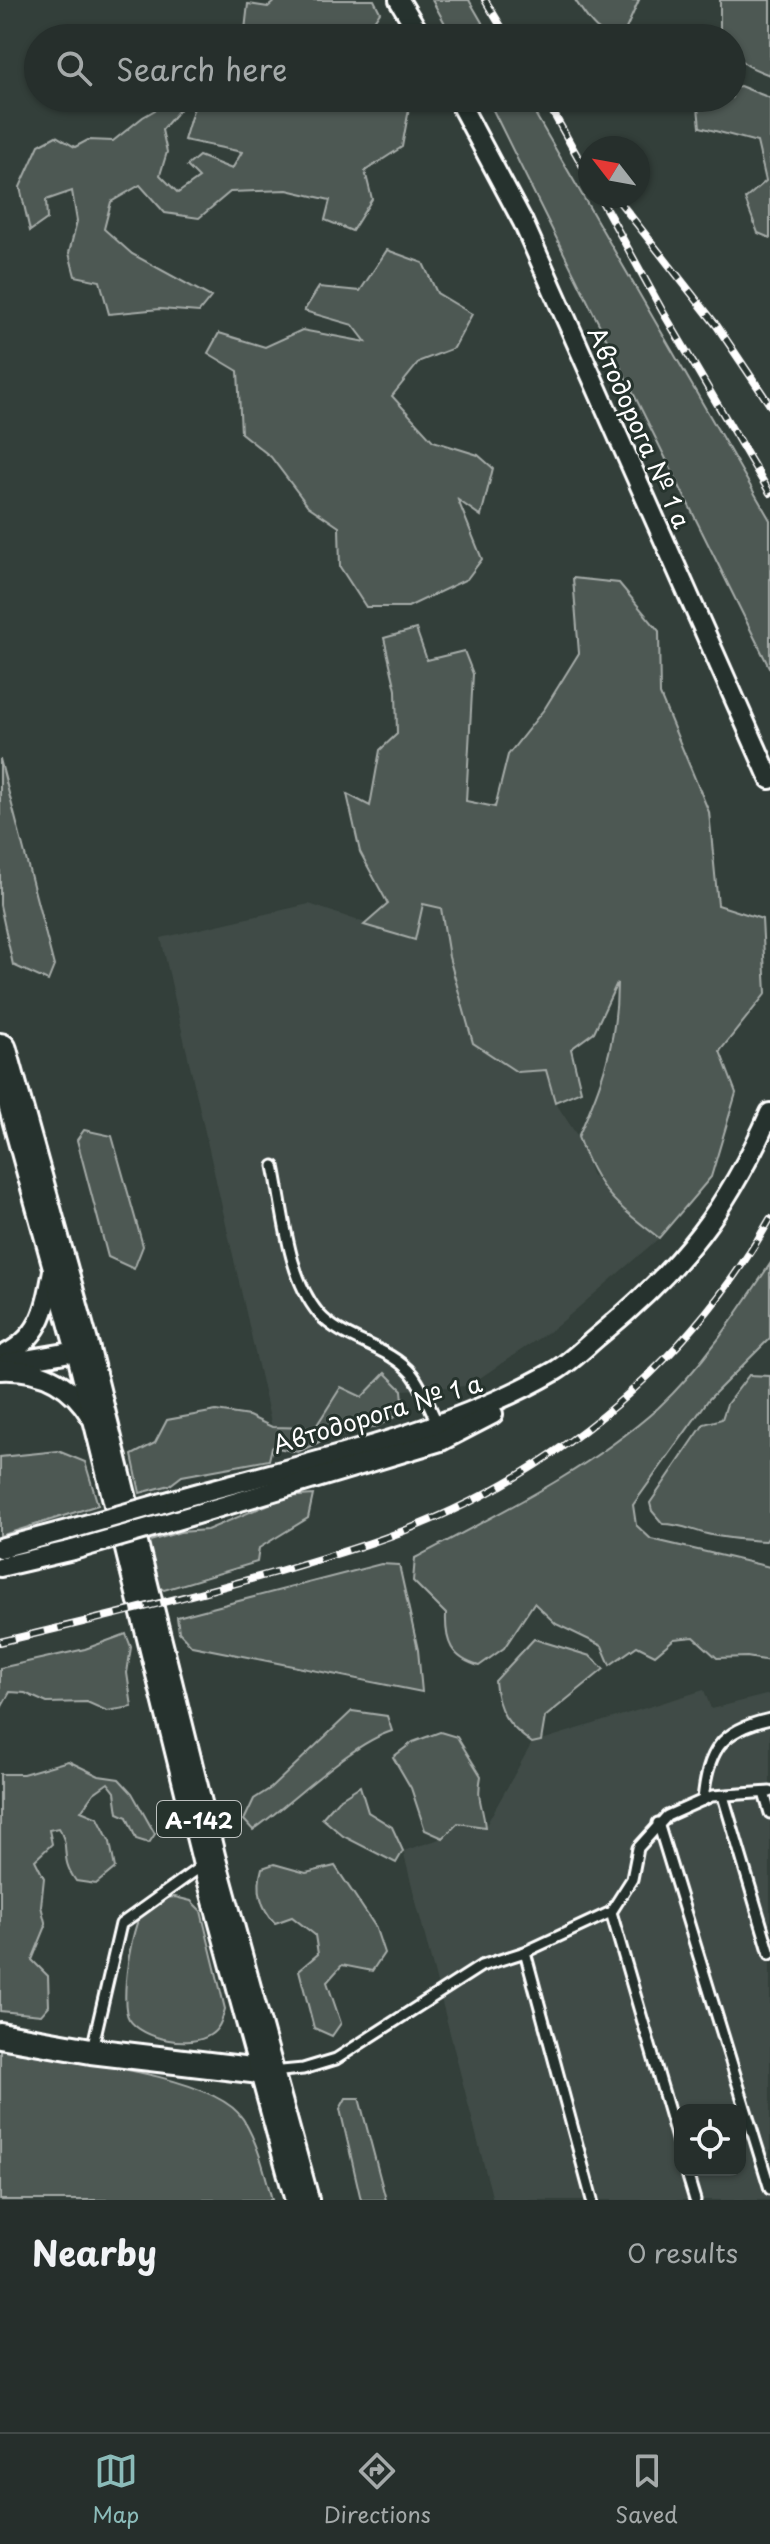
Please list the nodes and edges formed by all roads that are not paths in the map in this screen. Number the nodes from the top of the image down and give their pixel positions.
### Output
1 (399, 0) edge
2 (414, 24) edge
3 (464, 112) edge
4 (770, 779) edge
5 (0, 1050) edge
6 (770, 1113) edge
7 (274, 1166) dead end
8 (56, 1254) junction
9 (83, 1350) junction
10 (0, 1357) edge
11 (0, 1367) edge
12 (559, 1369) junction
13 (438, 1424) junction
14 (103, 1437) junction
15 (0, 1548) edge
16 (0, 1567) edge
17 (770, 1719) edge
18 (767, 1793) edge
19 (723, 1796) junction
20 (703, 1800) junction
21 (770, 1813) edge
22 (658, 1823) junction
23 (209, 1860) junction
24 (611, 1912) junction
25 (525, 1952) junction
26 (770, 1954) edge
27 (0, 2035) edge
28 (91, 2051) junction
29 (268, 2072) junction
30 (674, 2128) edge
31 (688, 2176) edge
32 (770, 2189) edge
33 (302, 2200) edge
34 (592, 2200) edge
35 (695, 2200) edge

1 - 2 street
3 - 4 street, Автодорога № 1 а
5 - 8 highway, А-142
6 - 12 street, Автодорога № 1 а
7 - 13 lane
8 - 9 highway, А-142
8 - 10 street
9 - 11 street
9 - 14 highway, А-142
11 - 14 street
12 - 13 street, Автодорога № 1 а
12 - 16 street, bridge
13 - 15 street, Автодорога № 1 а, bridge
14 - 23 highway, А-142
17 - 20 lane
18 - 19 lane
18 - 21 lane
19 - 20 lane
19 - 26 lane
20 - 22 lane
22 - 24 lane
22 - 32 lane
23 - 28 lane
23 - 29 highway, А-142
24 - 25 lane
24 - 30 lane
25 - 29 lane
25 - 34 lane
27 - 28 street
28 - 29 street
29 - 33 highway, А-142
31 - 35 lane

